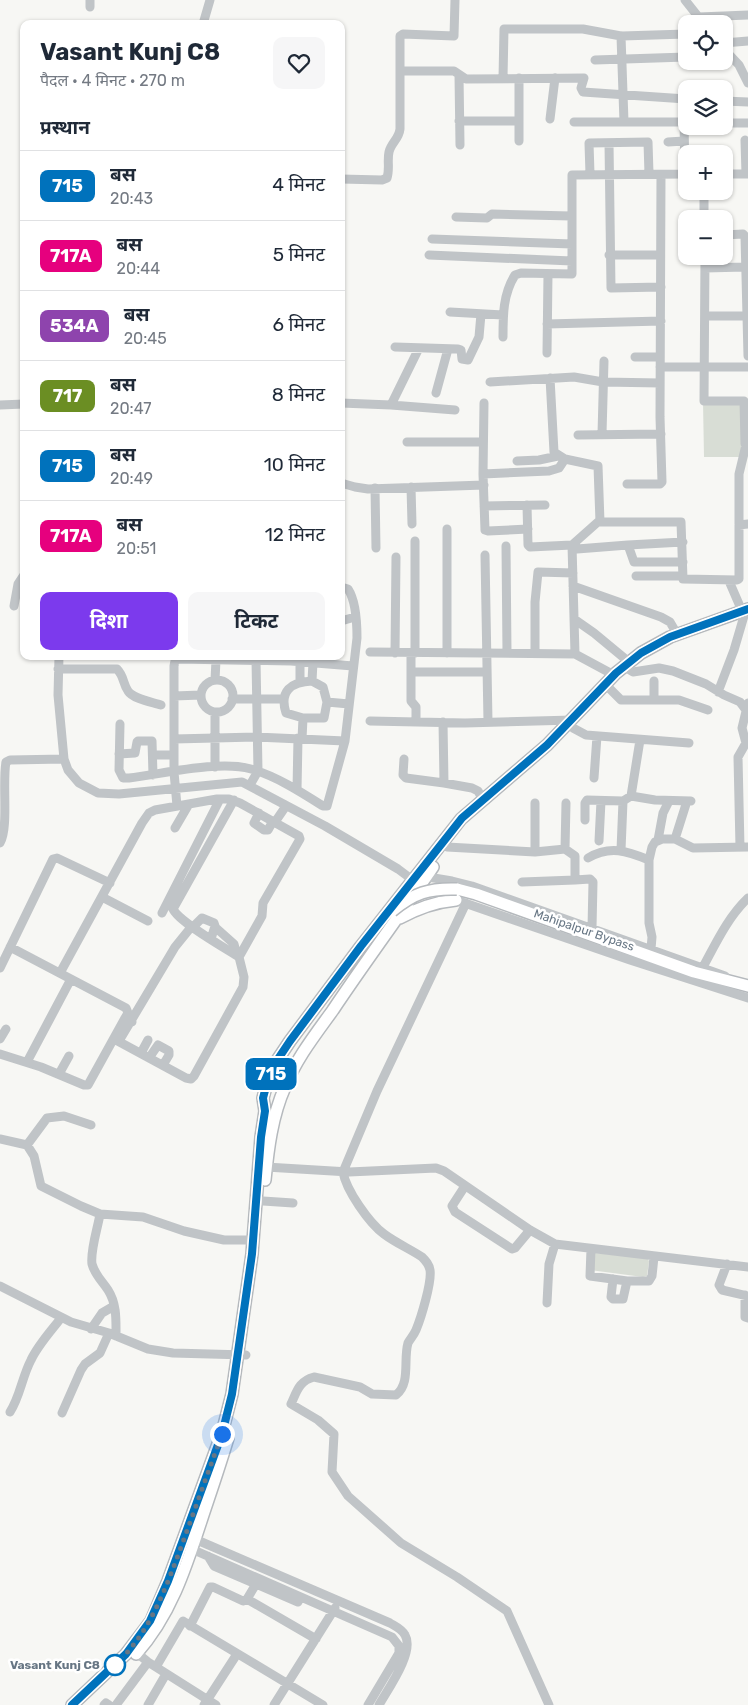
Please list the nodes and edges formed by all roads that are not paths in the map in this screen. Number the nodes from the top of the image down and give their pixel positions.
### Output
1 (210, 0) edge
2 (455, 0) edge
3 (686, 0) edge
4 (698, 15) edge
5 (748, 15) edge
6 (733, 17) edge
7 (204, 20) edge
8 (678, 34) edge
9 (622, 36) junction
10 (748, 41) edge
11 (733, 42) edge
12 (678, 57) edge
13 (622, 59) junction
14 (733, 59) edge
15 (595, 60) dead end
16 (401, 71) junction
17 (459, 74) junction
18 (503, 78) junction
19 (518, 78) junction
20 (555, 78) junction
21 (747, 79) edge
22 (624, 95) junction
23 (678, 98) edge
24 (733, 101) edge
25 (748, 102) edge
26 (550, 118) dead end
27 (459, 121) junction
28 (519, 121) junction
29 (574, 122) dead end
30 (624, 122) junction
31 (678, 122) edge
32 (733, 123) edge
33 (748, 123) edge
34 (684, 135) edge
35 (745, 140) dead end
36 (519, 141) dead end
37 (668, 142) dead end
38 (684, 142) junction
39 (609, 143) junction
40 (460, 145) dead end
41 (684, 145) edge
42 (590, 174) junction
43 (610, 174) junction
44 (649, 174) junction
45 (678, 174) edge
46 (733, 174) edge
47 (747, 174) edge
48 (661, 175) junction
49 (345, 179) edge
50 (571, 216) junction
51 (456, 217) dead end
52 (733, 235) edge
53 (432, 239) dead end
54 (572, 244) junction
55 (747, 245) edge
56 (660, 255) junction
57 (429, 256) dead end
58 (610, 256) junction
59 (572, 261) junction
60 (745, 267) junction
61 (705, 268) joint
62 (548, 274) junction
63 (661, 287) junction
64 (450, 312) dead end
65 (481, 314) junction
66 (503, 315) junction
67 (705, 316) junction
68 (746, 316) junction
69 (661, 321) junction
70 (548, 324) junction
71 (503, 337) dead end
72 (395, 347) dead end
73 (748, 347) edge
74 (419, 348) junction
75 (448, 349) junction
76 (548, 353) dead end
77 (635, 356) dead end
78 (748, 356) edge
79 (660, 357) junction
80 (604, 361) dead end
81 (660, 367) junction
82 (748, 367) edge
83 (705, 368) junction
84 (550, 378) junction
85 (490, 382) dead end
86 (603, 382) junction
87 (660, 383) junction
88 (436, 393) dead end
89 (746, 401) edge
90 (345, 403) edge
91 (484, 403) dead end
92 (20, 404) edge
93 (0, 405) edge
94 (391, 405) junction
95 (455, 410) dead end
96 (602, 434) junction
97 (661, 434) junction
98 (578, 435) dead end
99 (407, 442) dead end
100 (483, 442) junction
101 (747, 446) edge
102 (562, 458) junction
103 (516, 461) dead end
104 (483, 474) junction
105 (345, 484) edge
106 (627, 484) dead end
107 (484, 485) junction
108 (411, 487) junction
109 (375, 488) junction
110 (527, 505) junction
111 (545, 505) dead end
112 (484, 506) junction
113 (599, 521) junction
114 (412, 524) dead end
115 (744, 524) edge
116 (447, 529) dead end
117 (528, 529) junction
118 (415, 541) dead end
119 (682, 542) junction
120 (628, 545) junction
121 (506, 546) dead end
122 (574, 547) junction
123 (376, 548) dead end
124 (485, 555) dead end
125 (396, 557) dead end
126 (683, 562) junction
127 (573, 573) junction
128 (636, 576) dead end
129 (683, 576) junction
130 (20, 581) edge
131 (729, 581) junction
132 (573, 586) junction
133 (345, 589) edge
134 (14, 606) dead end
135 (745, 612) edge
136 (355, 617) junction
137 (574, 619) junction
138 (345, 620) edge
139 (677, 634) junction
140 (370, 652) dead end
141 (487, 652) junction
142 (395, 653) junction
143 (447, 653) junction
144 (507, 653) junction
145 (535, 653) junction
146 (575, 654) junction
147 (413, 655) junction
148 (58, 660) edge
149 (177, 660) edge
150 (216, 660) joint
151 (256, 660) joint
152 (294, 660) edge
153 (300, 660) edge
154 (324, 660) edge
155 (313, 662) junction
156 (353, 666) junction
157 (628, 666) junction
158 (58, 669) junction
159 (411, 672) junction
160 (487, 672) junction
161 (614, 675) junction
162 (215, 680) junction
163 (312, 681) junction
164 (654, 681) dead end
165 (300, 682) junction
166 (610, 688) junction
167 (718, 692) junction
168 (201, 695) junction
169 (174, 696) junction
170 (232, 699) junction
171 (256, 699) junction
172 (284, 699) junction
173 (654, 699) junction
174 (327, 702) junction
175 (349, 704) junction
176 (161, 705) dead end
177 (747, 707) edge
178 (708, 710) dead end
179 (215, 712) junction
180 (303, 718) junction
181 (370, 721) dead end
182 (416, 722) junction
183 (443, 722) junction
184 (488, 722) junction
185 (120, 724) dead end
186 (573, 724) junction
187 (597, 736) junction
188 (256, 737) junction
189 (216, 738) junction
190 (300, 738) junction
191 (174, 739) junction
192 (640, 740) junction
193 (345, 741) junction
194 (689, 743) dead end
195 (119, 754) junction
196 (153, 755) junction
197 (174, 755) junction
198 (64, 758) junction
199 (404, 759) dead end
200 (216, 767) junction
201 (258, 771) junction
202 (174, 772) junction
203 (153, 775) junction
204 (594, 778) dead end
205 (444, 783) junction
206 (250, 785) junction
207 (175, 789) junction
208 (164, 790) junction
209 (297, 790) junction
210 (631, 796) junction
211 (220, 799) junction
212 (234, 800) junction
213 (483, 800) junction
214 (669, 800) junction
215 (601, 801) junction
216 (623, 801) junction
217 (535, 803) dead end
218 (566, 803) dead end
219 (189, 804) junction
220 (177, 806) junction
221 (286, 806) junction
222 (165, 808) junction
223 (586, 820) dead end
224 (274, 822) junction
225 (175, 828) dead end
226 (676, 839) junction
227 (658, 840) junction
228 (599, 841) dead end
229 (0, 843) edge
230 (447, 847) junction
231 (744, 847) edge
232 (565, 849) junction
233 (621, 850) junction
234 (535, 852) junction
235 (588, 858) dead end
236 (649, 860) junction
237 (420, 880) junction
238 (575, 880) junction
239 (522, 882) dead end
240 (110, 883) junction
241 (102, 897) junction
242 (460, 897) junction
243 (748, 898) edge
244 (174, 908) junction
245 (394, 916) junction
246 (148, 921) dead end
247 (192, 927) junction
248 (215, 928) junction
249 (592, 928) junction
250 (211, 939) junction
251 (10, 947) junction
252 (651, 949) junction
253 (238, 957) junction
254 (703, 967) junction
255 (0, 968) edge
256 (60, 973) junction
257 (71, 979) junction
258 (748, 986) edge
259 (748, 998) edge
260 (128, 1020) junction
261 (6, 1029) dead end
262 (0, 1039) edge
263 (117, 1040) junction
264 (148, 1040) dead end
265 (140, 1053) junction
266 (0, 1054) edge
267 (69, 1056) dead end
268 (149, 1058) junction
269 (27, 1062) junction
270 (163, 1065) junction
271 (59, 1074) junction
272 (265, 1111) junction
273 (91, 1125) dead end
274 (0, 1139) edge
275 (27, 1145) junction
276 (266, 1167) junction
277 (343, 1172) junction
278 (465, 1186) junction
279 (263, 1201) junction
280 (293, 1203) dead end
281 (100, 1214) junction
282 (530, 1230) junction
283 (253, 1240) junction
284 (555, 1244) junction
285 (591, 1249) junction
286 (654, 1257) junction
287 (727, 1264) junction
288 (748, 1267) edge
289 (613, 1279) junction
290 (627, 1281) junction
291 (0, 1286) edge
292 (747, 1295) edge
293 (547, 1303) dead end
294 (114, 1306) junction
295 (61, 1318) junction
296 (748, 1318) edge
297 (91, 1329) junction
298 (112, 1335) junction
299 (242, 1355) junction
300 (10, 1412) dead end
301 (62, 1413) dead end
302 (188, 1542) junction
303 (208, 1556) junction
304 (256, 1584) junction
305 (247, 1599) junction
306 (340, 1601) junction
307 (332, 1614) junction
308 (190, 1626) junction
309 (316, 1639) junction
310 (403, 1646) junction
311 (137, 1653) junction
312 (237, 1654) junction
313 (152, 1664) junction
314 (166, 1674) junction
315 (288, 1684) junction
316 (206, 1702) edge
317 (72, 1705) edge
318 (81, 1705) edge
319 (104, 1705) edge
320 (109, 1705) edge
321 (116, 1705) edge
322 (148, 1705) edge
323 (216, 1705) edge
324 (274, 1705) edge
325 (323, 1705) edge
326 (368, 1705) edge
327 (379, 1705) edge
328 (549, 1705) edge

1 - 7 street
2 - 16 street
3 - 4 street
5 - 6 street
8 - 9 street
9 - 13 street
9 - 18 street
10 - 11 street
12 - 13 street
13 - 15 street
13 - 22 street
14 - 21 street
16 - 17 street
16 - 49 street
17 - 18 street
17 - 27 street
18 - 19 street
19 - 20 street
19 - 28 street
20 - 22 street
20 - 26 street
22 - 23 street
22 - 30 street
24 - 25 street
27 - 28 street
27 - 40 street
28 - 36 street
29 - 30 street
30 - 31 street
32 - 33 street
34 - 38 street
35 - 47 street
37 - 38 street
38 - 41 street
39 - 42 street
39 - 43 street
39 - 44 street
42 - 43 street
42 - 50 street
43 - 44 street
43 - 58 street
44 - 48 street
45 - 48 street
46 - 47 street
48 - 56 street
50 - 51 street
50 - 54 street
52 - 55 street
53 - 54 street
54 - 59 street
55 - 60 street
56 - 58 street
56 - 63 street
57 - 59 street
58 - 63 street
59 - 62 street
60 - 61 street
60 - 68 street
61 - 67 street
62 - 66 street
62 - 70 street
63 - 69 street
64 - 65 street
65 - 66 street
65 - 75 street
66 - 71 street
67 - 68 street
67 - 83 street
68 - 73 street
69 - 70 street
69 - 79 street
70 - 76 street
72 - 74 street
73 - 78 street
74 - 75 street
74 - 94 street
75 - 88 street
77 - 79 street
79 - 81 street
80 - 86 street
81 - 83 street
81 - 87 street
82 - 83 street
83 - 89 street
84 - 85 street
84 - 86 street
84 - 102 street
86 - 87 street
86 - 96 street
87 - 97 street
89 - 101 street
90 - 94 street
91 - 100 street
92 - 93 street
94 - 95 street
96 - 97 street
96 - 98 street
97 - 106 street
99 - 100 street
100 - 104 street
101 - 115 street
102 - 103 street
102 - 104 street
102 - 113 street
104 - 107 street
105 - 109 street
107 - 108 street
107 - 112 street
108 - 109 street
108 - 114 street
109 - 123 street
110 - 111 street
110 - 112 street
110 - 117 street
112 - 117 street
113 - 119 street
113 - 122 street
115 - 131 street
116 - 143 street
117 - 122 street
118 - 147 street
119 - 120 street
119 - 126 street
120 - 122 street
120 - 126 street
121 - 144 street
122 - 127 street
124 - 141 street
125 - 142 street
126 - 129 street
127 - 132 street
127 - 145 street
128 - 129 street
129 - 131 street
130 - 134 street
131 - 135 street
132 - 137 street
132 - 139 street
133 - 136 street
135 - 139 main road
135 - 157 main road
135 - 167 street
136 - 138 street
136 - 156 street
137 - 146 street
137 - 157 street
139 - 157 main road
140 - 142 street
141 - 143 street
141 - 144 street
141 - 160 street
142 - 147 street
143 - 147 street
144 - 145 street
145 - 146 street
146 - 161 street
147 - 159 street
148 - 158 street
149 - 169 street
150 - 151 street
150 - 162 street
151 - 171 street
152 - 165 street
153 - 155 street
154 - 155 street
154 - 156 street
155 - 163 street
156 - 175 street
157 - 161 main road
157 - 166 main road
157 - 167 street
158 - 176 street
158 - 198 street
159 - 160 street
159 - 182 street
160 - 184 street
161 - 186 main road
162 - 168 street
162 - 170 street
163 - 165 street
163 - 174 street
164 - 173 street
165 - 172 street
166 - 173 street
166 - 186 main road
167 - 177 street
168 - 169 street
168 - 179 street
169 - 191 street
170 - 171 street
170 - 179 street
171 - 172 street
171 - 188 street
172 - 180 street
173 - 178 street
174 - 175 street
174 - 180 street
175 - 193 street
177 - 231 street
179 - 189 street
180 - 190 street
181 - 182 street
182 - 183 street
183 - 184 street
183 - 205 street
184 - 186 street
185 - 195 street
186 - 187 street
186 - 213 main road
186 - 230 main road
187 - 192 street
187 - 204 street
188 - 189 street
188 - 190 street
188 - 201 street
189 - 191 street
189 - 200 street
190 - 193 street
190 - 209 street
191 - 197 street
192 - 194 street
192 - 210 street
193 - 209 street
195 - 196 street
195 - 203 street
196 - 197 street
196 - 203 street
197 - 202 street
198 - 208 street
198 - 229 street
199 - 205 street
200 - 201 street
200 - 202 street
201 - 206 street
201 - 209 street
202 - 203 street
202 - 207 street
205 - 213 street
206 - 207 street
206 - 221 street
207 - 208 street
207 - 220 street
208 - 222 street
210 - 214 street
210 - 216 street
211 - 212 street
211 - 219 street
211 - 244 street
212 - 224 street
212 - 244 street
213 - 237 main road
214 - 226 street
214 - 227 street
215 - 216 street
215 - 223 street
215 - 228 street
216 - 233 street
217 - 234 street
218 - 232 street
219 - 220 street
219 - 225 street
220 - 222 street
221 - 224 street
221 - 237 street
222 - 240 street
224 - 253 street
226 - 227 street
226 - 231 street
227 - 236 street
230 - 234 street
230 - 237 main road
232 - 234 street
232 - 238 street
233 - 235 street
233 - 236 street
236 - 252 street
237 - 242 street, Mahipalpur Bypass
237 - 245 main road
237 - 249 street, Mahipalpur Bypass
237 - 272 main road
238 - 239 street
238 - 249 street
240 - 241 street
240 - 251 street
241 - 246 street
241 - 256 street
242 - 245 main road, bridge
242 - 258 main road
242 - 259 street, Mahipalpur Bypass
242 - 277 street
243 - 254 street
244 - 247 street
245 - 272 main road
245 - 276 main road
247 - 248 street
247 - 250 street
247 - 260 street
248 - 250 street
248 - 253 street
249 - 252 street, Mahipalpur Bypass
250 - 253 street
251 - 255 street
251 - 256 street
252 - 254 street, Mahipalpur Bypass
253 - 270 street
254 - 258 street, Mahipalpur Bypass
256 - 257 street
257 - 260 street
257 - 269 street
260 - 263 street
261 - 262 street
263 - 265 street
263 - 271 street
264 - 265 street
265 - 268 street
266 - 269 street
267 - 271 street
268 - 270 street
268 - 270 street
269 - 271 street
272 - 283 main road
273 - 275 street
274 - 275 street
275 - 281 street
276 - 277 street
276 - 279 main road
277 - 278 street
277 - 328 street
278 - 282 street
278 - 282 street
279 - 280 street
279 - 299 main road
281 - 283 street
281 - 294 street
282 - 284 street
283 - 299 main road
284 - 285 street
284 - 293 street
285 - 286 street
285 - 289 street
286 - 287 street
286 - 290 street
287 - 288 street
287 - 292 street
289 - 290 street
289 - 290 street
291 - 295 street
292 - 296 street
294 - 297 street
294 - 298 street
295 - 297 street
295 - 300 street
297 - 298 street
298 - 299 street
298 - 301 street
299 - 302 main road
302 - 303 street
302 - 306 street
302 - 311 main road
302 - 317 main road
303 - 304 street
303 - 307 street
304 - 305 street
304 - 307 street
305 - 308 street
305 - 309 street
306 - 307 street
306 - 310 street
307 - 309 street
307 - 310 street
308 - 312 street
308 - 313 street
309 - 315 street
310 - 326 street
310 - 327 street
311 - 313 street
311 - 318 main road
312 - 315 street
312 - 316 street
313 - 314 street
313 - 321 street
314 - 316 street
314 - 322 street
315 - 324 street
315 - 325 street
316 - 323 street
319 - 320 street

